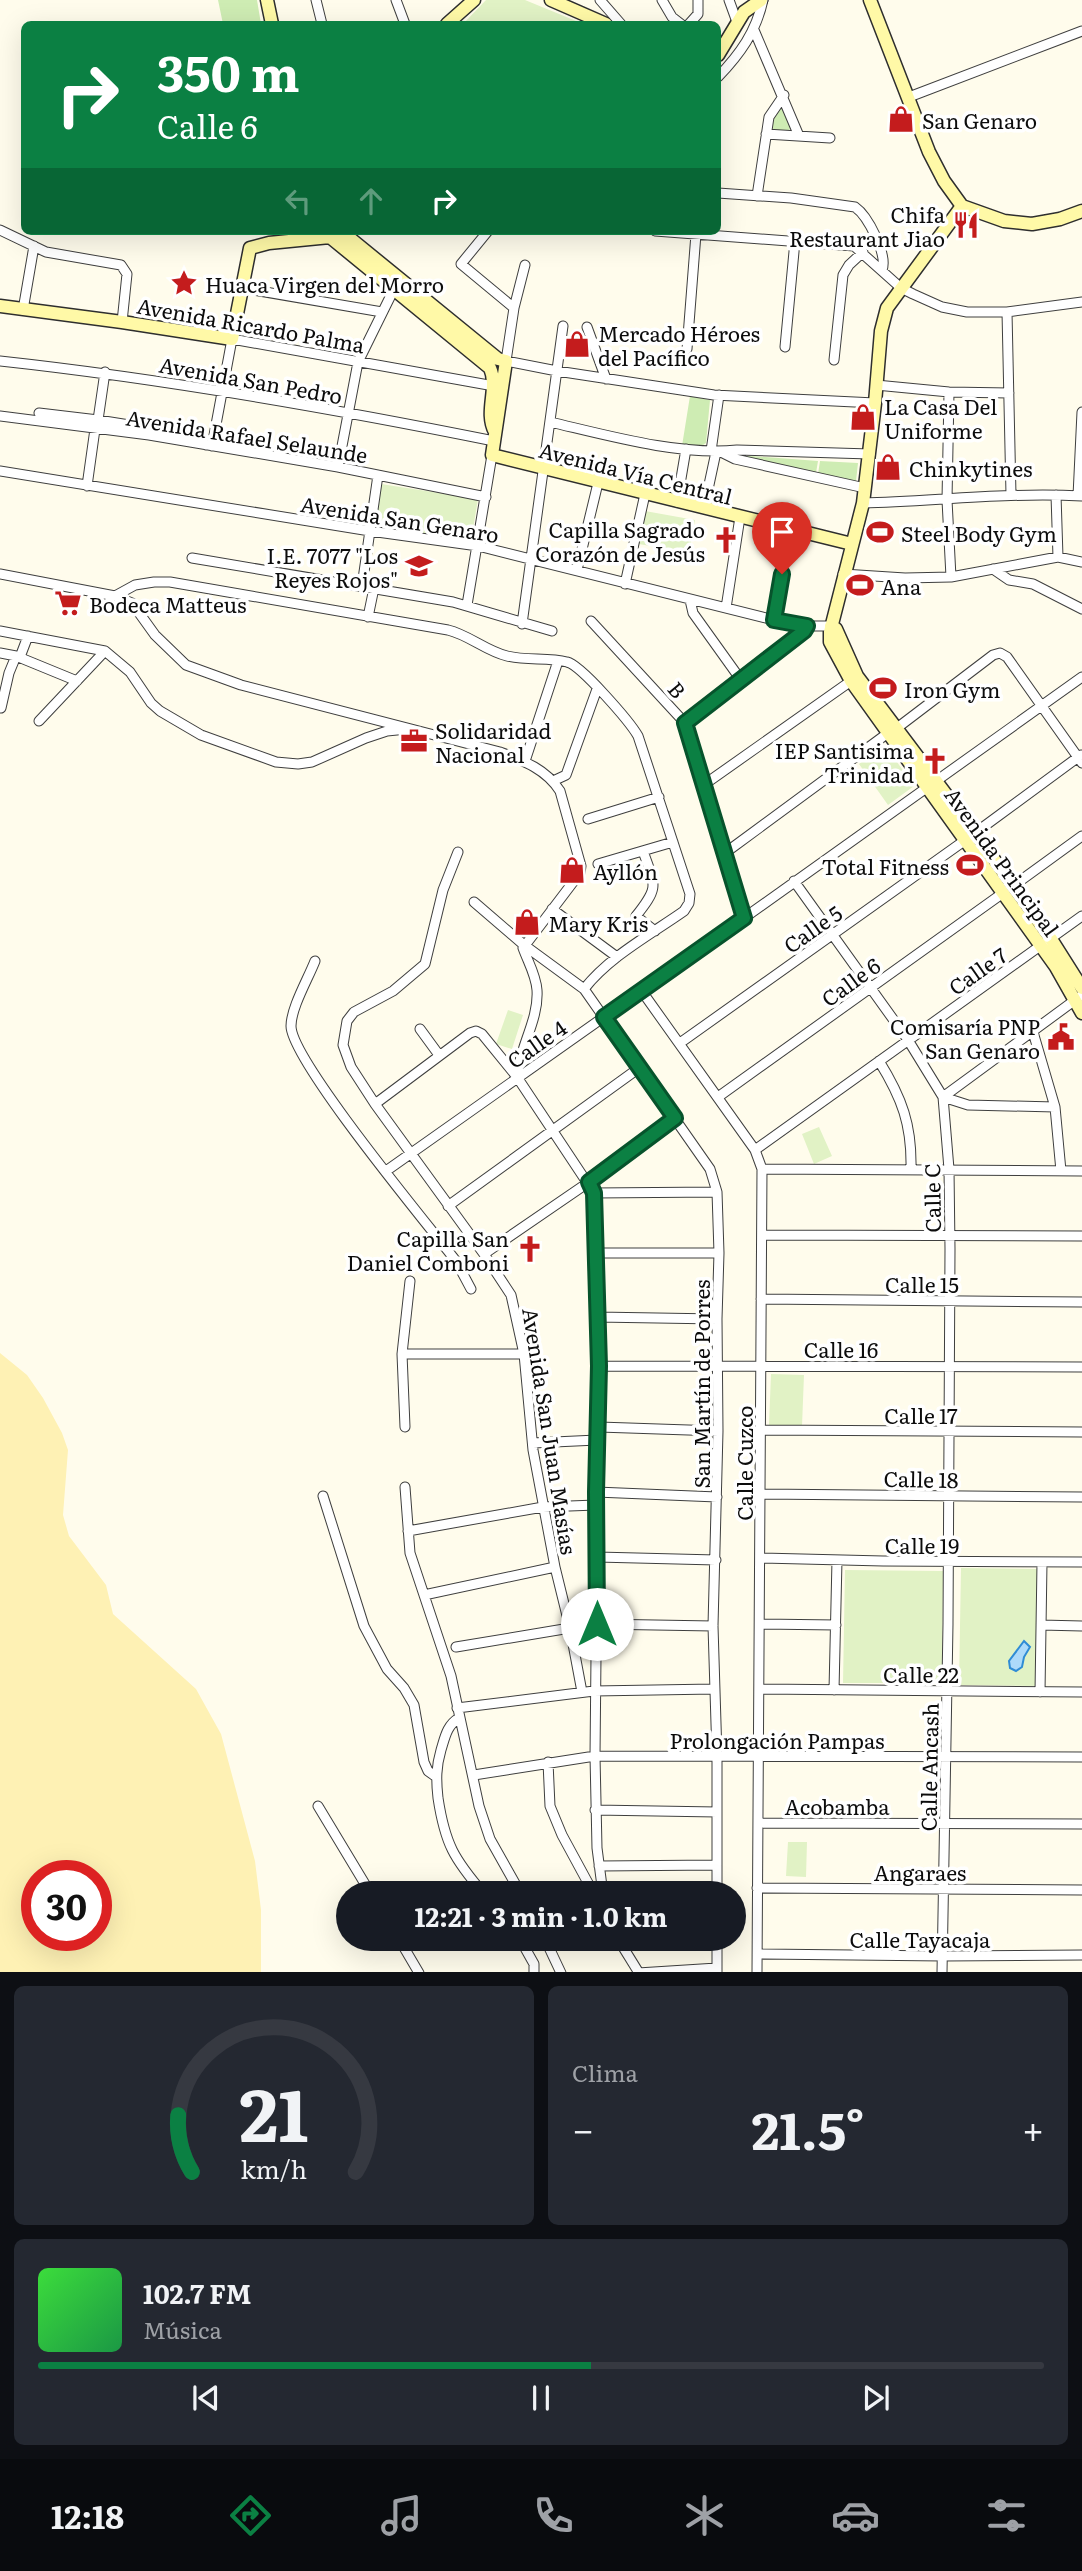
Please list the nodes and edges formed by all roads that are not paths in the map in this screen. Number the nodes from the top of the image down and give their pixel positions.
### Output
1 (267, 0) edge
2 (316, 0) edge
3 (396, 0) edge
4 (474, 0) edge
5 (551, 0) edge
6 (600, 0) edge
7 (662, 0) edge
8 (698, 0) edge
9 (729, 0) edge
10 (762, 0) edge
11 (870, 0) edge
12 (271, 21) edge
13 (322, 21) edge
14 (404, 21) edge
15 (450, 21) edge
16 (599, 21) edge
17 (618, 21) edge
18 (677, 21) edge
19 (692, 21) edge
20 (737, 22) junction
21 (754, 30) junction
22 (1082, 31) edge
23 (721, 51) edge
24 (721, 74) edge
25 (784, 96) junction
26 (909, 97) junction
27 (766, 134) junction
28 (799, 136) junction
29 (830, 138) dead end
30 (721, 193) edge
31 (757, 195) junction
32 (962, 206) junction
33 (1082, 211) edge
34 (0, 230) edge
35 (346, 235) edge
36 (485, 235) edge
37 (696, 235) edge
38 (710, 235) edge
39 (269, 237) edge
40 (795, 241) junction
41 (34, 246) junction
42 (863, 252) junction
43 (525, 265) dead end
44 (882, 270) junction
45 (242, 288) junction
46 (901, 288) junction
47 (394, 289) junction
48 (1082, 302) edge
49 (0, 306) edge
50 (514, 308) junction
51 (23, 310) junction
52 (383, 312) junction
53 (1007, 312) junction
54 (121, 322) junction
55 (563, 326) dead end
56 (587, 327) dead end
57 (232, 339) junction
58 (785, 347) dead end
59 (687, 349) dead end
60 (506, 360) junction
61 (834, 360) dead end
62 (0, 361) edge
63 (358, 362) junction
64 (557, 371) junction
65 (105, 372) junction
66 (606, 379) junction
67 (876, 385) junction
68 (494, 386) junction
69 (222, 391) junction
70 (949, 392) junction
71 (1009, 393) junction
72 (719, 396) junction
73 (875, 403) junction
74 (1082, 412) edge
75 (39, 413) dead end
76 (348, 413) junction
77 (0, 416) edge
78 (550, 422) junction
79 (97, 425) junction
80 (495, 436) junction
81 (209, 446) junction
82 (686, 449) junction
83 (716, 452) junction
84 (870, 454) junction
85 (492, 455) junction
86 (338, 467) junction
87 (543, 469) junction
88 (0, 471) edge
89 (377, 475) junction
90 (598, 483) junction
91 (87, 486) junction
92 (865, 488) junction
93 (645, 494) junction
94 (1010, 495) junction
95 (1056, 495) junction
96 (1080, 496) edge
97 (486, 497) junction
98 (947, 500) junction
99 (677, 502) junction
100 (863, 503) junction
101 (704, 508) junction
102 (740, 517) junction
103 (789, 529) junction
104 (370, 531) junction
105 (852, 544) junction
106 (478, 546) junction
107 (1058, 557) junction
108 (192, 558) dead end
109 (531, 558) junction
110 (1082, 562) edge
111 (993, 569) junction
112 (577, 570) junction
113 (0, 574) edge
114 (844, 574) junction
115 (951, 577) junction
116 (625, 584) junction
117 (362, 586) junction
118 (374, 588) junction
119 (115, 596) junction
120 (690, 600) junction
121 (467, 605) junction
122 (726, 608) junction
123 (1082, 609) edge
124 (368, 617) junction
125 (774, 620) junction
126 (591, 621) dead end
127 (522, 624) junction
128 (807, 626) junction
129 (831, 626) junction
130 (0, 631) edge
131 (552, 631) dead end
132 (28, 636) junction
133 (105, 651) junction
134 (0, 653) edge
135 (18, 657) junction
136 (558, 661) junction
137 (1082, 677) edge
138 (741, 680) junction
139 (77, 681) junction
140 (851, 681) junction
141 (597, 689) junction
142 (1041, 704) junction
143 (1, 708) edge
144 (39, 720) dead end
145 (685, 723) junction
146 (413, 729) junction
147 (892, 731) junction
148 (1081, 758) edge
149 (525, 761) junction
150 (553, 781) junction
151 (705, 783) junction
152 (931, 783) junction
153 (659, 797) junction
154 (588, 819) dead end
155 (975, 833) junction
156 (1082, 835) edge
157 (964, 841) junction
158 (673, 842) junction
159 (643, 851) junction
160 (458, 852) dead end
161 (725, 853) junction
162 (598, 864) dead end
163 (794, 881) junction
164 (1008, 890) junction
165 (474, 902) dead end
166 (552, 909) junction
167 (1082, 916) edge
168 (744, 918) junction
169 (655, 931) junction
170 (833, 934) junction
171 (1046, 943) junction
172 (524, 945) junction
173 (617, 957) junction
174 (315, 961) dead end
175 (871, 988) junction
176 (1082, 988) edge
177 (584, 989) junction
178 (641, 990) junction
179 (1079, 998) edge
180 (1082, 1013) edge
181 (604, 1017) junction
182 (420, 1029) dead end
183 (1033, 1032) junction
184 (908, 1040) junction
185 (680, 1043) junction
186 (439, 1055) junction
187 (878, 1061) junction
188 (639, 1068) junction
189 (517, 1077) junction
190 (718, 1097) junction
191 (943, 1097) junction
192 (375, 1104) junction
193 (1055, 1107) junction
194 (675, 1118) junction
195 (554, 1129) junction
196 (755, 1150) junction
197 (411, 1154) junction
198 (762, 1169) junction
199 (911, 1169) junction
200 (949, 1169) junction
201 (386, 1171) junction
202 (1061, 1171) junction
203 (1082, 1171) edge
204 (589, 1182) junction
205 (717, 1192) junction
206 (594, 1193) junction
207 (448, 1206) junction
208 (762, 1235) junction
209 (950, 1235) junction
210 (1082, 1236) edge
211 (597, 1253) junction
212 (719, 1253) junction
213 (484, 1254) junction
214 (410, 1281) dead end
215 (471, 1289) dead end
216 (761, 1299) junction
217 (950, 1300) junction
218 (1082, 1302) edge
219 (597, 1317) junction
220 (717, 1319) junction
221 (402, 1354) junction
222 (524, 1354) junction
223 (717, 1364) junction
224 (761, 1365) junction
225 (599, 1366) junction
226 (949, 1366) junction
227 (1082, 1367) edge
228 (405, 1427) dead end
229 (598, 1427) junction
230 (719, 1430) junction
231 (761, 1430) junction
232 (949, 1432) junction
233 (1082, 1432) edge
234 (597, 1440) junction
235 (533, 1443) junction
236 (405, 1487) dead end
237 (596, 1492) junction
238 (761, 1494) junction
239 (323, 1496) dead end
240 (949, 1496) junction
241 (718, 1497) junction
242 (1082, 1497) edge
243 (596, 1505) junction
244 (543, 1507) junction
245 (408, 1531) junction
246 (597, 1557) junction
247 (761, 1558) junction
248 (716, 1560) junction
249 (837, 1560) junction
250 (948, 1561) junction
251 (1082, 1562) edge
252 (1041, 1563) junction
253 (555, 1567) junction
254 (424, 1595) junction
255 (597, 1624) junction
256 (761, 1624) junction
257 (836, 1625) junction
258 (1041, 1625) junction
259 (713, 1626) junction
260 (1082, 1626) edge
261 (570, 1628) junction
262 (456, 1647) dead end
263 (714, 1689) junction
264 (760, 1689) junction
265 (834, 1690) junction
266 (947, 1690) junction
267 (594, 1691) junction
268 (582, 1692) junction
269 (1040, 1692) junction
270 (1082, 1692) edge
271 (458, 1713) junction
272 (595, 1756) junction
273 (717, 1756) junction
274 (760, 1756) junction
275 (945, 1756) junction
276 (1082, 1757) edge
277 (548, 1762) junction
278 (474, 1775) junction
279 (435, 1776) junction
280 (318, 1806) dead end
281 (596, 1810) junction
282 (717, 1812) junction
283 (944, 1822) junction
284 (759, 1823) junction
285 (1082, 1824) edge
286 (598, 1866) junction
287 (717, 1866) junction
288 (363, 1881) edge
289 (474, 1881) edge
290 (514, 1881) edge
291 (587, 1881) edge
292 (601, 1881) edge
293 (717, 1881) edge
294 (757, 1888) junction
295 (944, 1889) junction
296 (1082, 1890) edge
297 (406, 1951) edge
298 (527, 1951) edge
299 (551, 1951) edge
300 (625, 1951) edge
301 (717, 1951) edge
302 (757, 1954) junction
303 (1082, 1955) edge
304 (943, 1956) junction
305 (717, 1970) edge
306 (419, 1972) edge
307 (534, 1972) edge
308 (561, 1972) edge
309 (638, 1972) edge
310 (757, 1972) edge
311 (943, 1972) edge

1 - 12 street
2 - 13 street
3 - 14 street
4 - 15 street
5 - 16 street
6 - 17 street
7 - 18 street
8 - 19 street
9 - 20 street
10 - 20 street
10 - 21 street
11 - 26 street
20 - 23 street
21 - 24 street
21 - 25 street
22 - 26 street
25 - 27 street
25 - 28 street
26 - 32 street
27 - 28 street
27 - 31 street
28 - 29 street
30 - 31 street
31 - 44 street
32 - 33 street
32 - 46 street, Avenida Principal
34 - 41 street
35 - 60 street
36 - 50 street
37 - 59 street
38 - 40 street
39 - 45 street
39 - 47 street
40 - 42 street
40 - 58 street
41 - 51 street
41 - 54 street
42 - 44 street
42 - 61 street
43 - 50 street
44 - 46 street
45 - 52 street
45 - 57 street
46 - 53 street
46 - 67 street, Avenida Principal
47 - 52 street
47 - 68 street
48 - 53 street
49 - 51 street, Avenida Ricardo Palma
50 - 60 street
51 - 54 street, Avenida Ricardo Palma
52 - 63 street
53 - 71 street
54 - 57 street, Avenida Ricardo Palma
55 - 64 street
56 - 66 street
57 - 63 street, Avenida Ricardo Palma
57 - 69 street
60 - 64 street
60 - 80 street
62 - 65 street, Avenida San Pedro
63 - 68 street, Avenida Ricardo Palma
63 - 76 street
64 - 66 street
64 - 78 street
65 - 69 street, Avenida San Pedro
65 - 79 street
66 - 72 street
67 - 70 street
67 - 73 street, Avenida Principal
68 - 80 street
69 - 76 street, Avenida San Pedro
69 - 81 street
70 - 71 street
70 - 98 street
71 - 94 street
72 - 73 street
72 - 83 street
73 - 84 street, Avenida Principal
74 - 96 street
75 - 79 street
76 - 80 street, Avenida San Pedro
76 - 86 street
77 - 79 street, Avenida Rafael Selaunde
78 - 82 street
78 - 87 street
79 - 81 street, Avenida Rafael Selaunde
79 - 91 street
80 - 85 street
81 - 86 street, Avenida Rafael Selaunde
82 - 83 street
82 - 99 street
83 - 84 street
83 - 92 street
83 - 101 street
84 - 92 street, Avenida Principal
85 - 87 street, Avenida Vía Central
85 - 97 street
86 - 89 street, Avenida Rafael Selaunde
87 - 90 street, Avenida Vía Central
87 - 109 street
88 - 91 street, Avenida San Genaro
89 - 97 street, Avenida Rafael Selaunde
89 - 104 street
90 - 93 street, Avenida Vía Central
90 - 112 street
91 - 104 street, Avenida San Genaro
92 - 100 street, Avenida Principal
93 - 99 street, Avenida Vía Central
93 - 116 street
94 - 95 street
94 - 98 street
95 - 96 street
95 - 107 street
97 - 106 street
98 - 100 street
98 - 115 street
99 - 101 street, Avenida Vía Central
100 - 105 street, Avenida Principal
101 - 102 street, Avenida Vía Central
102 - 103 street, Avenida Vía Central
102 - 122 street
103 - 105 street, Avenida Vía Central
103 - 125 street
104 - 106 street, Avenida San Genaro
104 - 117 street
105 - 114 street, Avenida Principal
106 - 109 street, Avenida San Genaro
106 - 121 street
107 - 110 street
107 - 111 street
108 - 117 street
109 - 112 street, Avenida San Genaro
109 - 127 street
111 - 115 street
111 - 123 street
112 - 116 street, Avenida San Genaro
113 - 119 street
114 - 115 street
114 - 129 street, Avenida Principal
116 - 120 street, Avenida San Genaro
117 - 118 street
118 - 121 street
118 - 124 street
119 - 124 street
119 - 146 street
120 - 122 street, Avenida San Genaro
120 - 138 street
121 - 127 street
122 - 125 street, Avenida San Genaro
124 - 136 street
125 - 128 street, Avenida San Genaro
126 - 145 street, B
127 - 131 street
128 - 129 street, Avenida San Genaro
128 - 138 street
129 - 140 street, Avenida Principal
129 - 147 street, Avenida Principal
130 - 132 street
132 - 133 street
132 - 135 street
133 - 139 street
133 - 146 street
134 - 135 street
135 - 139 street
135 - 143 street
136 - 141 street
136 - 149 street
137 - 142 street, Calle 4
138 - 145 street
139 - 144 street
140 - 147 street, Avenida Principal
140 - 151 street
141 - 150 street
141 - 153 street
142 - 147 street
142 - 148 street
142 - 152 street, Calle 4
145 - 151 street, B
146 - 149 street
147 - 152 street, Avenida Principal
147 - 161 street
148 - 155 street
149 - 150 street
150 - 166 street
151 - 161 street, B
152 - 155 street, Avenida Principal
152 - 157 street, Avenida Principal
152 - 163 street, Calle 4
153 - 154 street
153 - 158 street
155 - 164 street, Avenida Principal
156 - 164 street, Calle 6
157 - 164 street, Avenida Principal
157 - 170 street, Calle 5
158 - 159 street
158 - 169 street
159 - 162 street
159 - 169 street
160 - 192 street, Avenida San Juan Masías
161 - 168 street, B
163 - 168 street, Calle 4
163 - 170 street, Calle C
164 - 171 street, Avenida Principal
164 - 175 street, Calle 6
165 - 172 street, San Martín de Porres
166 - 172 street
166 - 173 street
167 - 171 street, Calle 7
168 - 178 street, Calle 4
169 - 173 street
170 - 175 street, Calle C
170 - 185 street, Calle 5
171 - 176 street, Avenida Principal
171 - 179 street, Avenida Principal
171 - 184 street, Calle 7
172 - 177 street, San Martín de Porres
172 - 189 street
173 - 177 street
174 - 201 street
175 - 184 street, Calle C
175 - 190 street, Calle 6
177 - 181 street, San Martín de Porres
178 - 181 street, Calle 4
178 - 185 street, Calle Cuzco
179 - 180 street, Avenida Principal
179 - 183 street
181 - 188 street, San Martín de Porres
181 - 189 street, Calle 4
182 - 186 street
183 - 191 street
183 - 193 street
184 - 187 street, Calle 7
184 - 191 street, Calle C
185 - 190 street, Calle Cuzco
186 - 189 street
186 - 192 street
187 - 196 street, Calle 7
187 - 199 street
188 - 194 street, San Martín de Porres
188 - 195 street
189 - 195 street
189 - 197 street, Calle 4
190 - 196 street, Calle Cuzco
191 - 193 street
191 - 200 street, Calle C
192 - 197 street, Avenida San Juan Masías
193 - 202 street
194 - 204 street
194 - 205 street, San Martín de Porres
195 - 204 street
195 - 207 street
196 - 198 street, Calle Cuzco
197 - 201 street, Calle 4
197 - 207 street, Avenida San Juan Masías
198 - 199 street
198 - 208 street, Calle Cuzco
199 - 200 street
200 - 202 street
200 - 209 street, Calle C
201 - 215 street
202 - 203 street
204 - 206 street
204 - 213 street
205 - 206 street
205 - 212 street, San Martín de Porres
206 - 211 street
207 - 213 street, Avenida San Juan Masías
208 - 209 street
208 - 216 street, Calle Cuzco
209 - 210 street
209 - 217 street, Calle C
211 - 212 street
211 - 219 street
212 - 220 street, San Martín de Porres
213 - 222 street, Avenida San Juan Masías
214 - 221 street
216 - 217 street, Calle 15
216 - 224 street, Calle Cuzco
217 - 218 street, Calle 15
217 - 226 street, Calle C
219 - 220 street
219 - 225 street
220 - 223 street, San Martín de Porres
221 - 222 street
221 - 228 street
222 - 235 street, Avenida San Juan Masías
223 - 224 street, Calle 16
223 - 225 street, Calle 16
223 - 230 street, San Martín de Porres
224 - 226 street, Calle 16
224 - 231 street, Calle Cuzco
225 - 229 street
226 - 227 street, Calle 16
226 - 232 street, Calle C
229 - 230 street
229 - 234 street
230 - 241 street, San Martín de Porres
231 - 232 street, Calle 17
231 - 238 street, Calle Cuzco
232 - 233 street, Calle 17
232 - 240 street, Calle C
234 - 235 street
234 - 237 street
235 - 244 street, Avenida San Juan Masías
236 - 245 street
237 - 241 street
237 - 243 street
238 - 240 street, Calle 18
238 - 247 street, Calle Cuzco
239 - 279 street
240 - 242 street, Calle 18
240 - 250 street, Calle C
241 - 248 street, San Martín de Porres
243 - 244 street
243 - 246 street
244 - 245 street
244 - 253 street, Avenida San Juan Masías
245 - 254 street
246 - 248 street
246 - 255 street
247 - 249 street, Calle 19
247 - 256 street, Calle Cuzco
248 - 259 street, San Martín de Porres
249 - 250 street, Calle 19
249 - 257 street
250 - 252 street, Calle 19
250 - 266 street, Calle Ancash
251 - 252 street, Calle 19
252 - 258 street
253 - 254 street
253 - 261 street, Avenida San Juan Masías
254 - 271 street
255 - 259 street
255 - 267 street
256 - 257 street
256 - 264 street, Calle Cuzco
257 - 265 street
258 - 260 street
258 - 269 street
259 - 263 street, San Martín de Porres
261 - 262 street
261 - 268 street, Avenida San Juan Masías
263 - 267 street
263 - 273 street, San Martín de Porres
264 - 265 street, Calle 22
264 - 274 street, Calle Cuzco
265 - 266 street, Calle 22
266 - 269 street, Calle 22
266 - 275 street, Calle Ancash
267 - 268 street
267 - 272 street
268 - 271 street
269 - 270 street, Calle 22
271 - 278 street
271 - 279 street
272 - 273 street, Prolongación Pampas
272 - 277 street, Prolongación Pampas
272 - 281 street
273 - 274 street, Prolongación Pampas
273 - 282 street, San Martín de Porres
274 - 275 street, Prolongación Pampas
274 - 284 street, Calle Cuzco
275 - 276 street, Prolongación Pampas
275 - 283 street, Calle Ancash
277 - 278 street, Prolongación Pampas
277 - 291 street
278 - 290 street
279 - 289 street
280 - 288 street
281 - 282 street
281 - 286 street
282 - 287 street, San Martín de Porres
283 - 284 street, Acobamba
283 - 285 street, Acobamba
283 - 295 street, Calle Ancash
284 - 294 street, Calle Cuzco
286 - 287 street
286 - 292 street
287 - 293 street, San Martín de Porres
294 - 295 street, Angaraes
294 - 302 street, Calle Cuzco
295 - 296 street, Angaraes
295 - 304 street, Calle Ancash
297 - 306 street
298 - 307 street
299 - 308 street
300 - 309 street
301 - 305 street
302 - 304 street, Calle Tayacaja
302 - 310 street, Calle Cuzco
303 - 304 street, Calle Tayacaja
304 - 311 street, Calle Ancash
305 - 309 street

